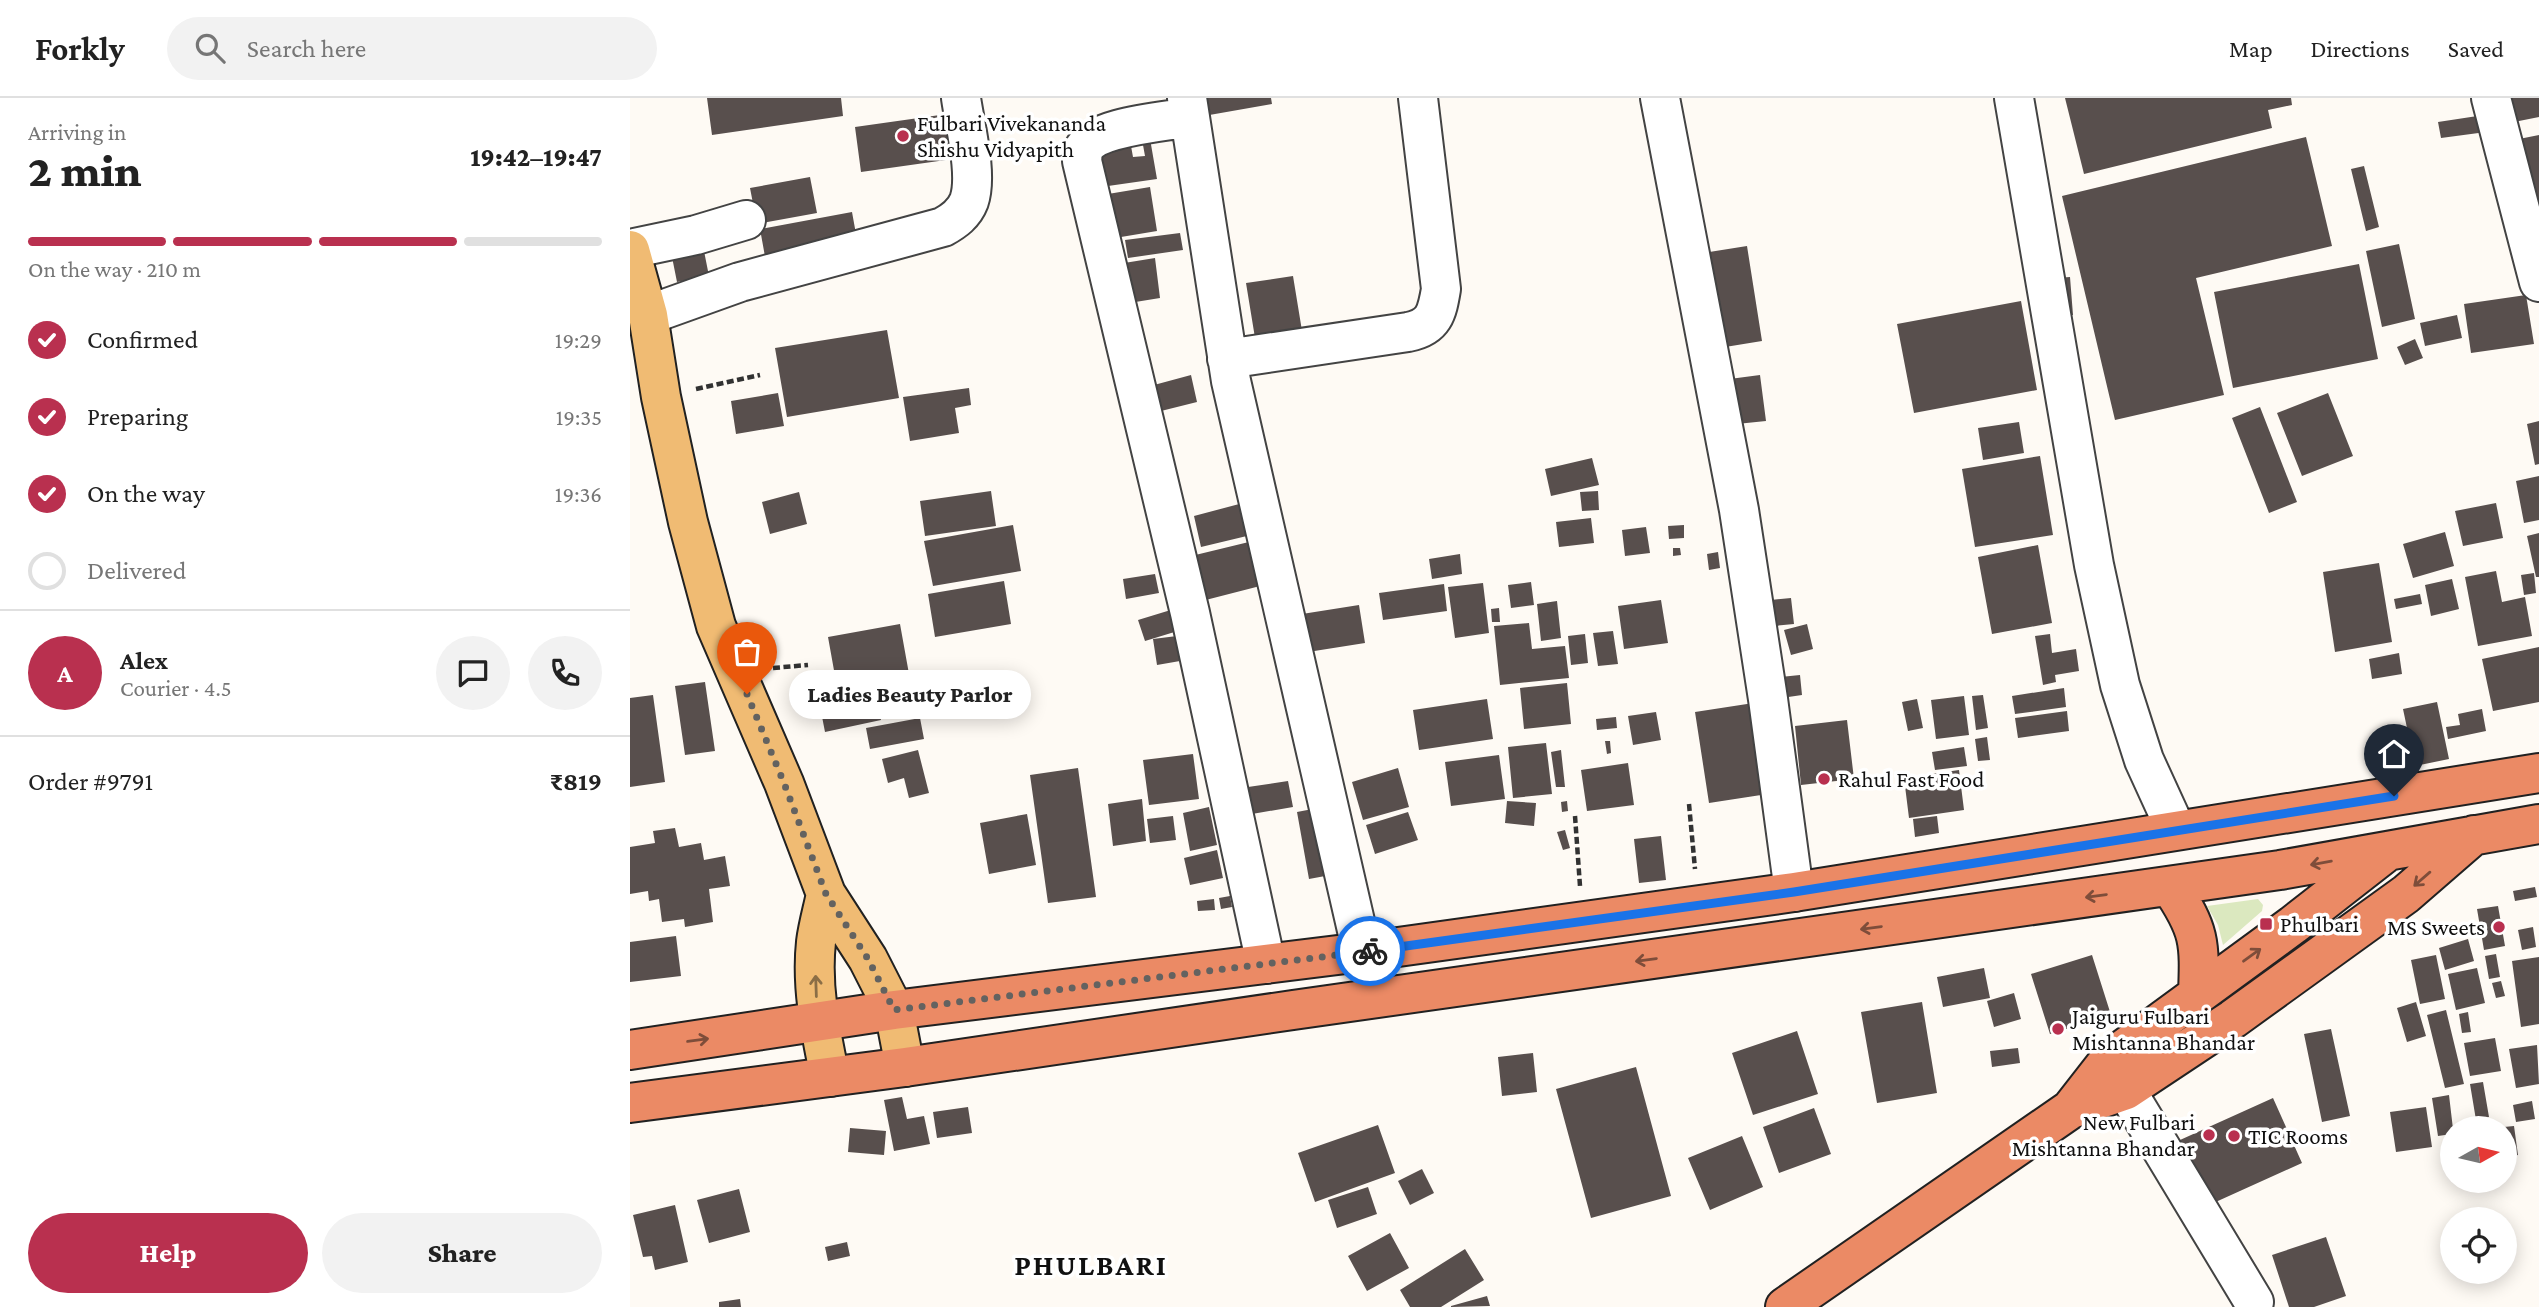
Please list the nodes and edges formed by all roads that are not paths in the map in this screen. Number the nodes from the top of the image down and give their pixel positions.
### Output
1 (961, 98) edge
2 (1418, 98) edge
3 (1660, 98) edge
4 (2014, 98) edge
5 (2491, 98) edge
6 (1188, 108) edge
7 (746, 220) dead end
8 (630, 249) edge
9 (2539, 282) edge
10 (648, 314) junction
11 (1227, 359) junction
12 (2534, 773) edge
13 (2449, 787) junction
14 (2539, 824) edge
15 (2176, 830) junction
16 (2474, 835) junction
17 (2389, 851) junction
18 (2171, 886) junction
19 (1794, 892) junction
20 (826, 894) junction
21 (1362, 952) junction
22 (1266, 964) junction
23 (2198, 994) junction
24 (894, 1010) junction
25 (819, 1023) junction
26 (630, 1050) edge
27 (905, 1067) junction
28 (2118, 1075) junction
29 (830, 1077) junction
30 (630, 1103) edge
31 (2254, 1302) dead end
32 (1786, 1307) edge

1 - 10 street
2 - 11 street
3 - 19 street
4 - 15 street
5 - 9 street
6 - 11 street
6 - 22 street
7 - 8 street
8 - 10 main road
10 - 20 main road
11 - 21 street
12 - 13 highway
12 - 16 highway
13 - 15 highway
13 - 17 highway
14 - 16 highway
15 - 19 highway
16 - 17 highway
16 -> 28 highway
17 -> 18 highway
23 -> 17 highway
18 - 23 highway
18 -> 27 highway
19 - 21 highway
20 - 24 main road
25 -> 20 main road
21 - 22 highway
22 - 24 highway
23 - 28 highway
24 - 25 highway
24 - 27 main road
26 -> 25 highway
25 - 29 main road
27 - 29 highway
28 - 31 street
28 - 32 highway
29 - 30 highway

